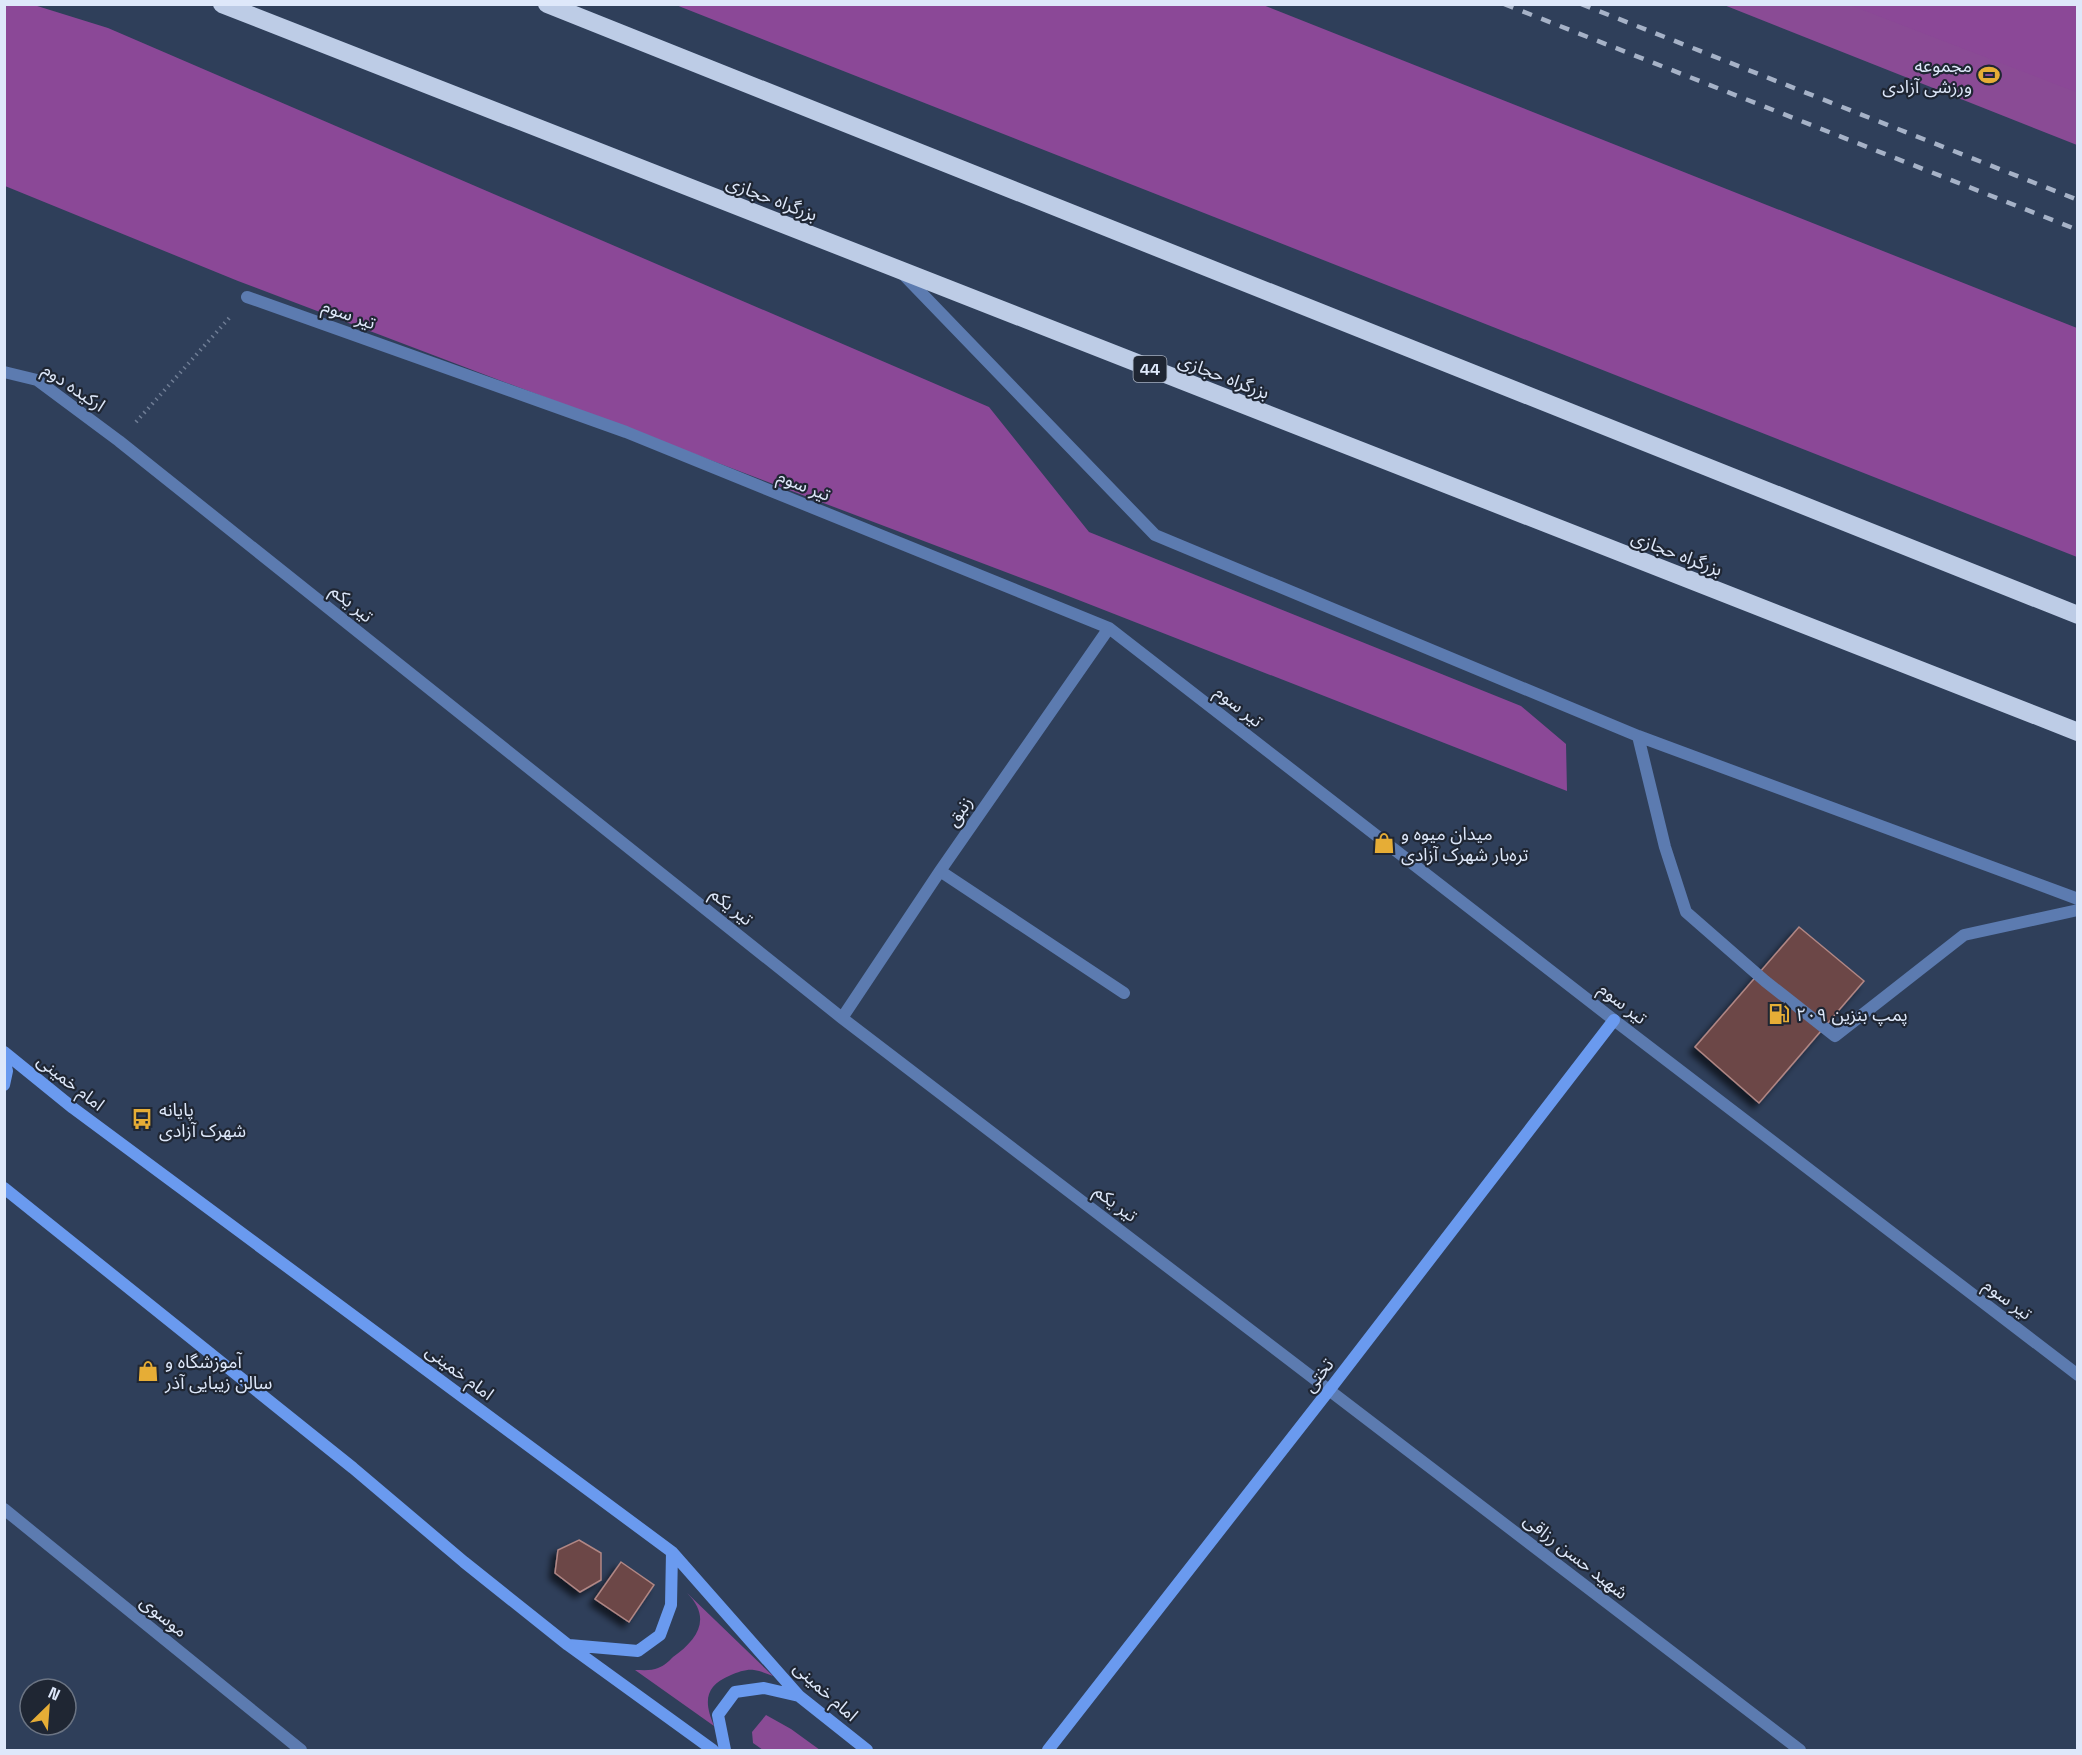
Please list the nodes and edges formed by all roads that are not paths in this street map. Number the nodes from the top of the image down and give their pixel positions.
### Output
1 (222, 4) edge
2 (547, 4) edge
3 (900, 271) junction
4 (247, 297) road end
5 (4, 372) edge
6 (119, 441) joint
7 (2078, 615) edge
8 (1109, 628) junction
9 (2078, 732) edge
10 (1638, 736) junction
11 (940, 871) junction
12 (2078, 898) edge
13 (2078, 910) edge
14 (1124, 993) dead end
15 (842, 1018) junction
16 (1614, 1020) junction
17 (4, 1052) edge
18 (4, 1058) edge
19 (4, 1085) edge
20 (4, 1188) edge
21 (2078, 1375) edge
22 (1330, 1389) junction
23 (4, 1509) edge
24 (672, 1552) junction
25 (568, 1645) junction
26 (799, 1696) junction
27 (301, 1750) edge
28 (713, 1750) edge
29 (725, 1750) edge
30 (867, 1750) edge
31 (1048, 1750) edge
32 (1800, 1750) edge

1 - 3 highway, بزرگراه حجازی / 44
2 - 7 highway
3 - 9 highway, بزرگراه حجازی / 44
3 - 10 street
4 - 8 street, تیر سوم
5 - 6 street, ارکیده دوم
6 - 15 street, تیر یکم
8 - 11 street, زنبق
8 - 16 street, تیر سوم
10 - 12 street
10 - 13 street
11 - 14 street
11 - 15 street, زنبق
15 - 22 street, تیر یکم
16 - 21 street, تیر سوم
16 - 22 street, تختی
17 - 24 street, امام خمینی
18 - 19 street
20 - 25 street
22 - 31 street, تختی
22 - 32 street, شهید حسن رزاقی
23 - 27 street, موسوی
24 - 25 street
24 - 26 street, امام خمینی
25 - 28 street
26 - 29 street
26 - 30 street, امام خمینی

